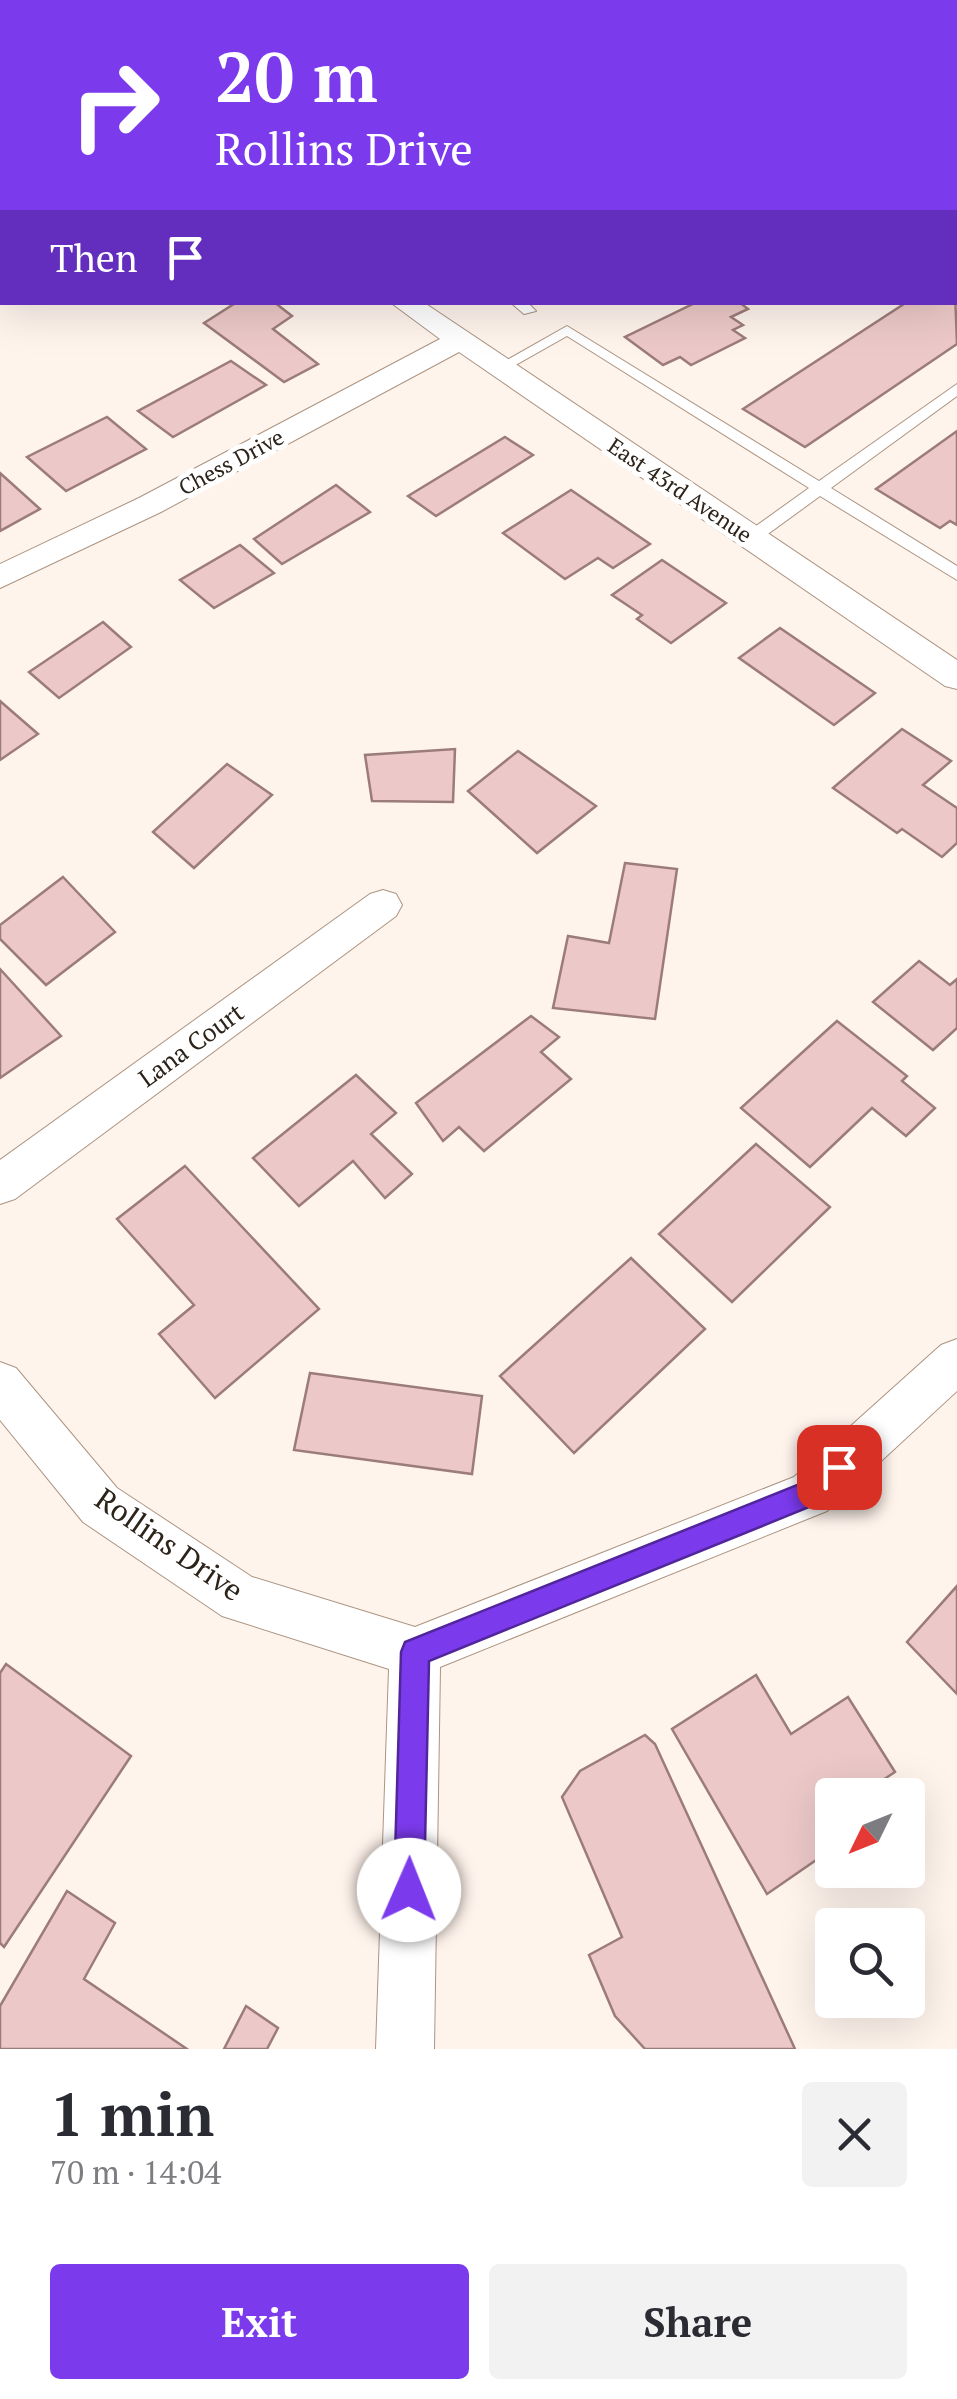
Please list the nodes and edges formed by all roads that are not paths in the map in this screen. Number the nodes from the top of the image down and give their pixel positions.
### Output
1 (413, 305) edge
2 (460, 340) junction
3 (500, 368) junction
4 (957, 389) edge
5 (820, 488) junction
6 (751, 538) junction
7 (957, 574) edge
8 (0, 577) edge
9 (957, 677) edge
10 (383, 905) dead end
11 (0, 1184) edge
12 (957, 1361) edge
13 (0, 1384) edge
14 (415, 1652) junction
15 (405, 2049) edge

1 - 2 street, East 43rd Avenue
2 - 3 street, East 43rd Avenue
2 - 8 street, Chess Drive
3 - 5 lane
3 - 6 street, East 43rd Avenue
4 - 5 lane
5 - 6 lane
5 - 7 lane
6 - 9 street, East 43rd Avenue
10 - 11 street, Lana Court
12 - 14 street
13 - 14 street, Rollins Drive
14 - 15 street

